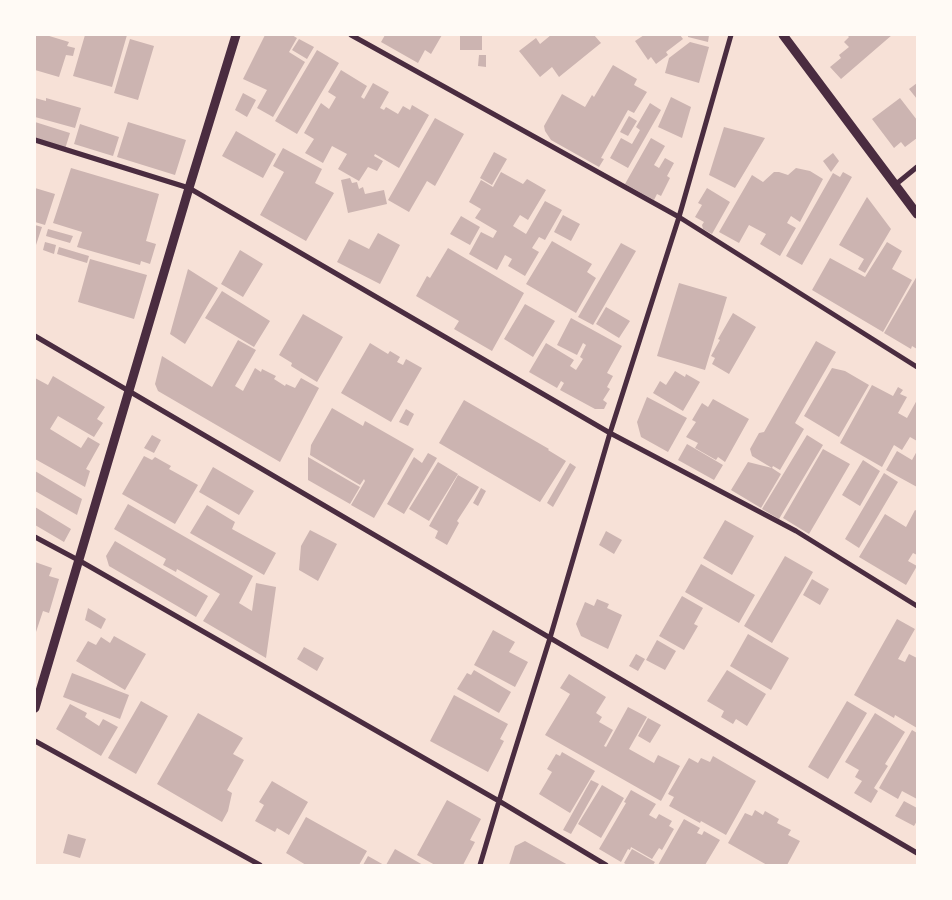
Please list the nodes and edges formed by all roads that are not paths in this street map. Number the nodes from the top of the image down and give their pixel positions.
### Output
1 (236, 35) edge
2 (351, 35) edge
3 (731, 35) edge
4 (783, 35) edge
5 (35, 140) edge
6 (917, 167) edge
7 (895, 185) junction
8 (189, 188) junction
9 (917, 214) edge
10 (679, 217) junction
11 (35, 336) edge
12 (917, 367) edge
13 (130, 392) junction
14 (610, 433) junction
15 (35, 537) edge
16 (80, 561) junction
17 (917, 606) edge
18 (550, 638) junction
19 (35, 708) edge
20 (35, 741) edge
21 (499, 801) junction
22 (917, 853) edge
23 (260, 865) edge
24 (480, 865) edge
25 (606, 865) edge

1 - 8 street
2 - 10 street
3 - 10 street
4 - 7 street
5 - 8 street
6 - 7 street
7 - 9 street
8 - 13 street
8 - 14 street
10 - 12 street
10 - 14 street
11 - 13 street
13 - 16 street
13 - 18 street
14 - 17 street
14 - 18 street
15 - 16 street
16 - 19 street
16 - 21 street
18 - 21 street
18 - 22 street
20 - 23 street
21 - 24 street
21 - 25 street

